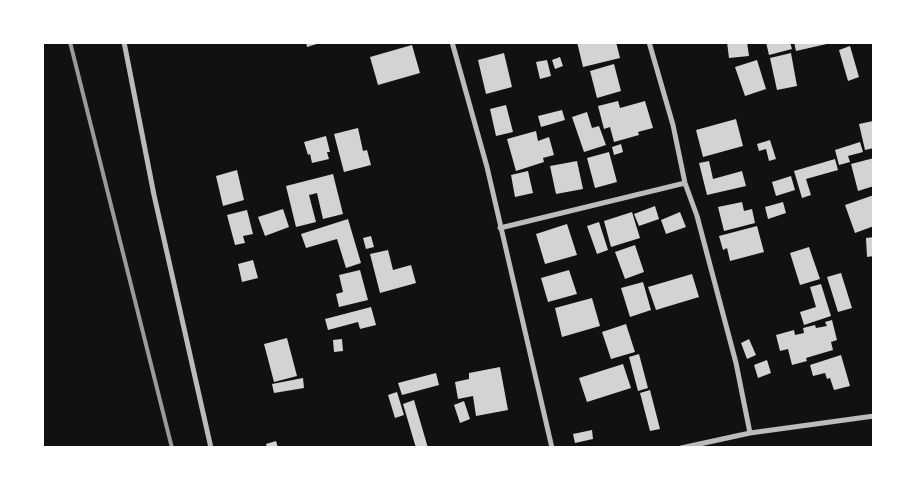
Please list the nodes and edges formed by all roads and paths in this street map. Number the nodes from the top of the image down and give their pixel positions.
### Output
1 (124, 42) edge
2 (452, 42) edge
3 (649, 42) edge
4 (685, 183) junction
5 (500, 228) junction
6 (874, 416) edge
7 (750, 433) junction
8 (211, 448) edge
9 (552, 448) edge
10 (681, 448) edge

1 - 8 street
2 - 5 street
3 - 4 street
4 - 5 street
4 - 7 street
5 - 9 street
6 - 7 street
7 - 10 street

